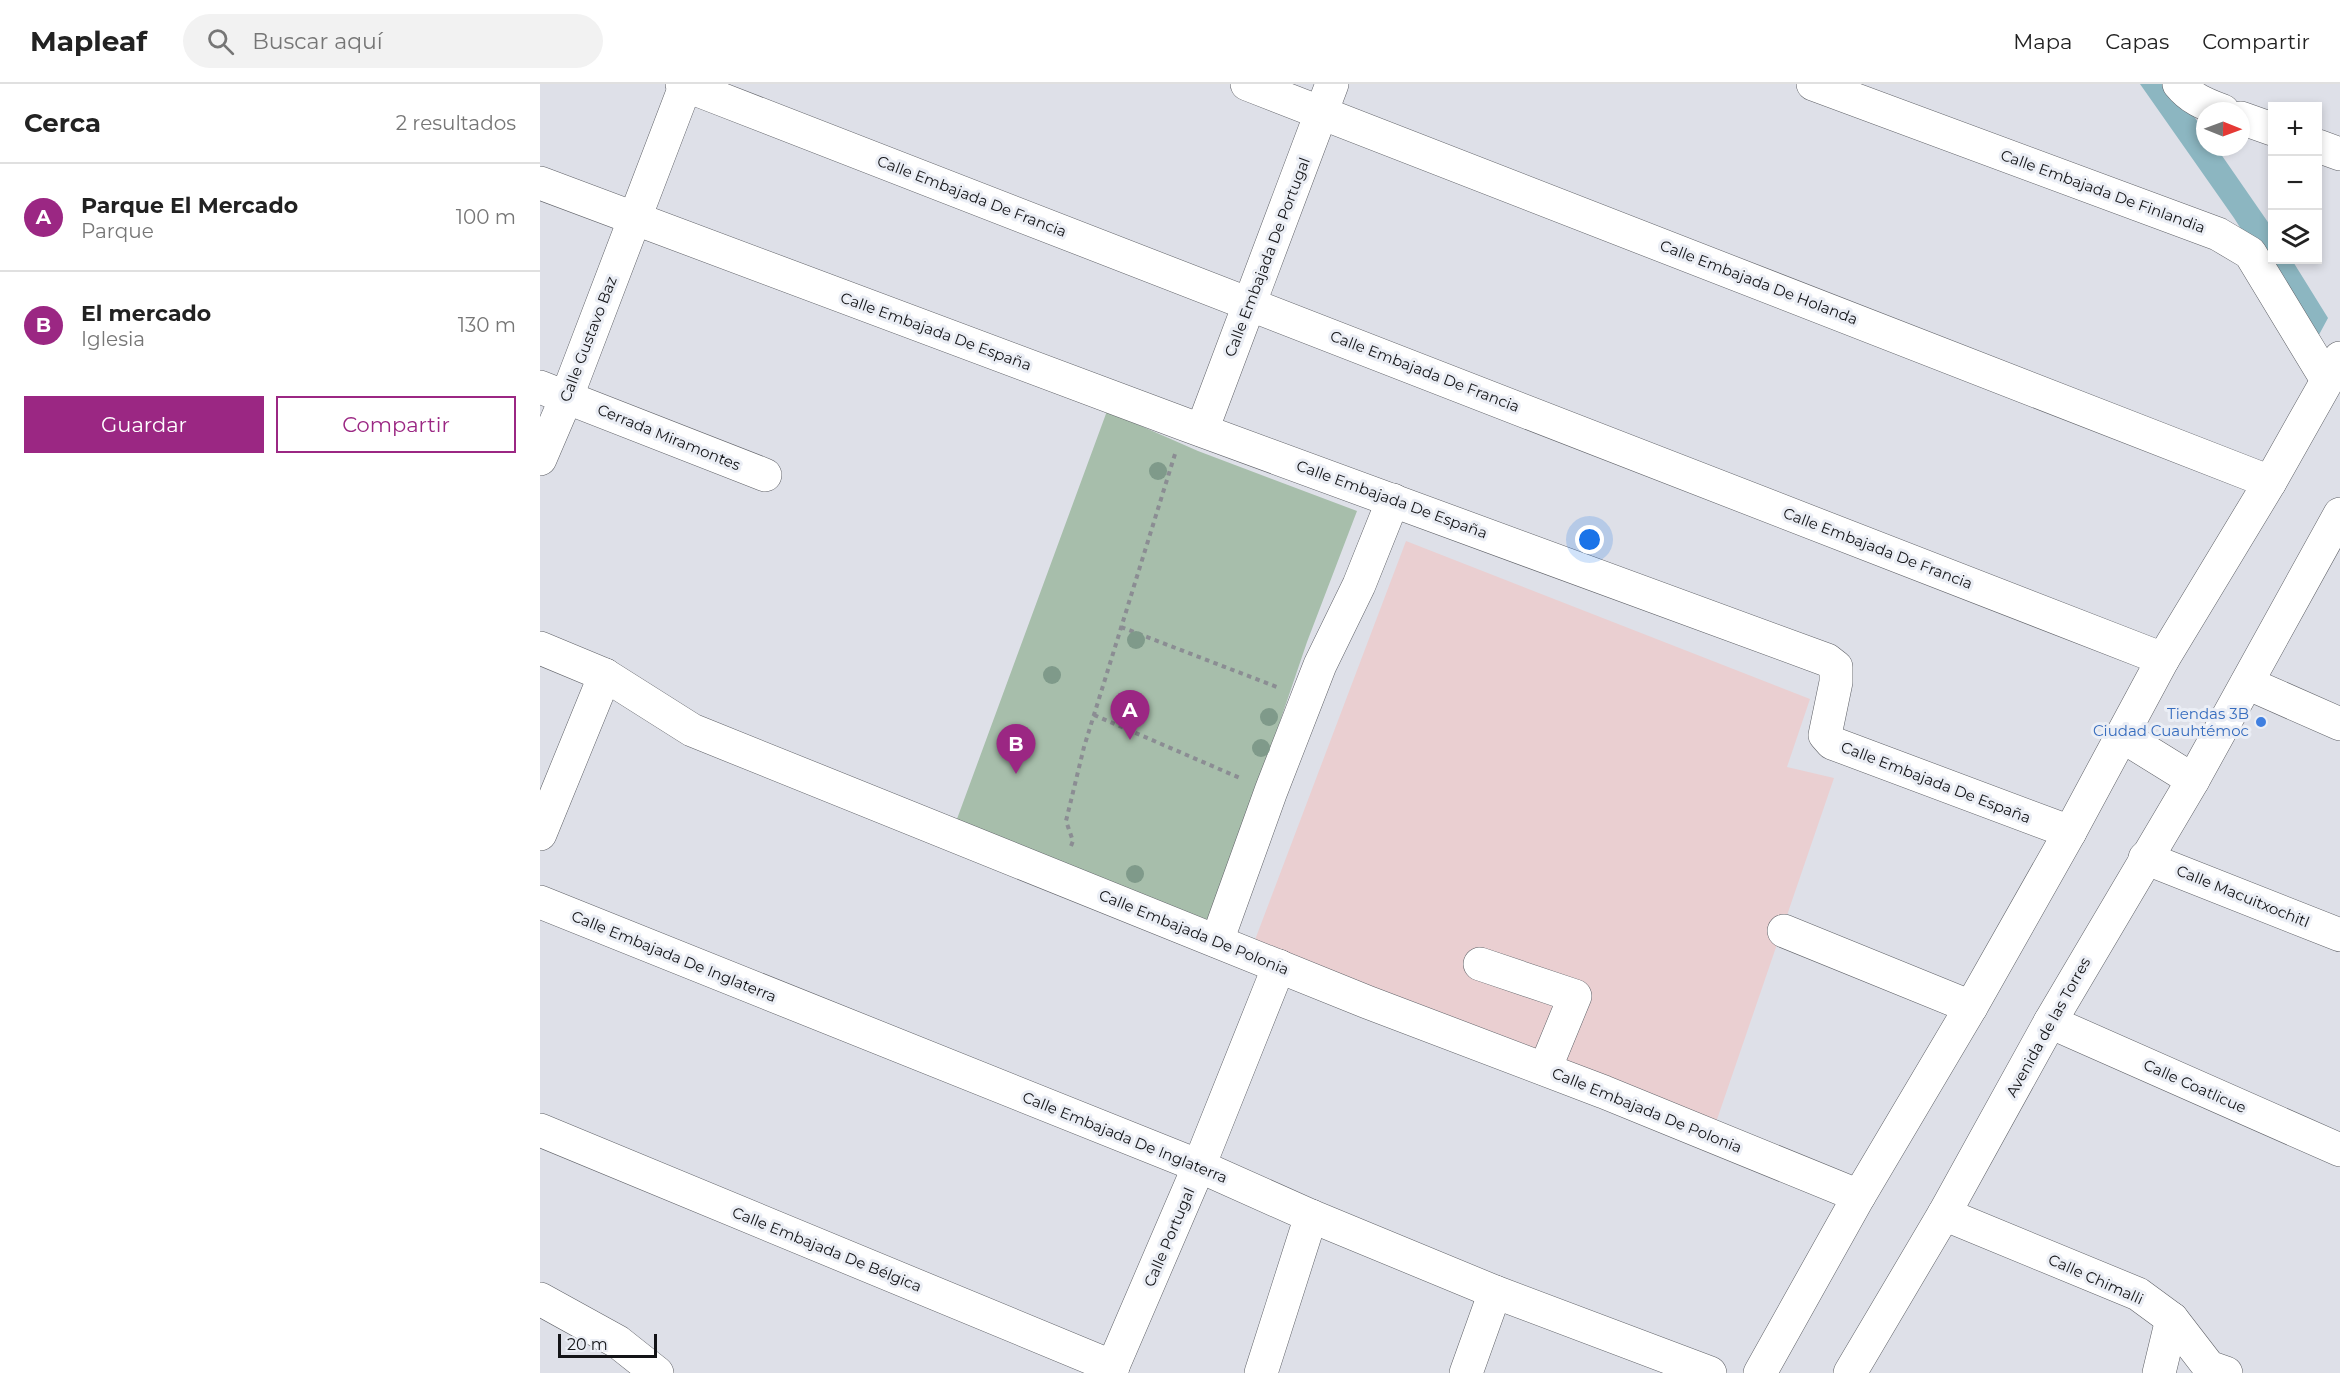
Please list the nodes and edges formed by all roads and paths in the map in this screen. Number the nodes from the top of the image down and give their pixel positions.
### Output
1 (685, 84) edge
2 (1247, 84) edge
3 (1814, 84) edge
4 (2183, 89) edge
5 (1327, 98) edge
6 (2200, 102) edge
7 (2250, 121) edge
8 (2268, 128) edge
9 (2322, 147) edge
10 (2340, 154) edge
11 (540, 183) edge
12 (633, 219) junction
13 (1249, 303) junction
14 (2334, 369) edge
15 (553, 392) edge
16 (1193, 427) junction
17 (540, 459) edge
18 (765, 475) dead end
19 (2271, 482) junction
20 (1393, 500) junction
21 (2340, 514) edge
22 (1121, 627) junction
23 (540, 648) edge
24 (2163, 659) junction
25 (605, 675) junction
26 (2247, 683) junction
27 (1307, 699) junction
28 (1094, 715) junction
29 (2340, 724) edge
30 (2122, 736) junction
31 (2193, 780) junction
32 (1271, 791) junction
33 (2070, 832) junction
34 (540, 834) edge
35 (2145, 858) junction
36 (1062, 879) junction
37 (540, 903) edge
38 (1784, 931) dead end
39 (2340, 935) edge
40 (1217, 941) junction
41 (1480, 964) dead end
42 (1279, 966) junction
43 (1971, 1007) junction
44 (2050, 1022) junction
45 (1545, 1069) junction
46 (540, 1130) edge
47 (2340, 1150) edge
48 (1199, 1166) junction
49 (1859, 1196) junction
50 (1944, 1214) junction
51 (1311, 1216) junction
52 (1495, 1292) junction
53 (540, 1299) edge
54 (2172, 1319) junction
55 (1112, 1370) edge
56 (657, 1373) edge
57 (1261, 1373) edge
58 (1466, 1373) edge
59 (1710, 1373) edge
60 (1760, 1373) edge
61 (1850, 1373) edge
62 (2159, 1373) edge
63 (2226, 1373) edge

1 - 12 street, Calle Gustavo Baz
1 - 13 street, Calle Embajada De Francia
2 - 5 street, Calle Embajada De Holanda
3 - 14 street, Calle Embajada De Finlandia
4 - 6 street
5 - 13 street, Calle Embajada De Portugal
5 - 19 street, Calle Embajada De Holanda
7 - 8 street
9 - 10 street
11 - 12 street, Calle Embajada De España
12 - 15 street, Calle Gustavo Baz
12 - 16 street, Calle Embajada De España
13 - 16 street, Calle Embajada De Portugal
13 - 24 street, Calle Embajada De Francia
14 - 19 street
15 - 17 street, Calle Gustavo Baz
15 - 18 street, Cerrada Miramontes
16 - 20 street, Calle Embajada De España
16 - 22 path
19 - 24 street
20 - 27 street
20 - 33 street, Calle Embajada De España
21 - 26 street, Avenida de las Torres
22 - 27 path
22 - 28 path
23 - 25 street, Calle Embajada De Polonia
24 - 30 street
25 - 34 street
25 - 36 street, Calle Embajada De Polonia
26 - 29 street
26 - 31 street, Avenida de las Torres
27 - 32 street
28 - 32 path
28 - 36 path
30 - 31 street
30 - 33 street
31 - 35 street, Avenida de las Torres
32 - 40 street
33 - 43 street
35 - 39 street, Calle Macuitxochitl
35 - 44 street, Avenida de las Torres
36 - 40 street, Calle Embajada De Polonia
37 - 48 street, Calle Embajada De Inglaterra
38 - 43 street
40 - 42 street, Calle Embajada De Polonia
41 - 45 street
42 - 45 street, Calle Embajada De Polonia
42 - 48 street, Calle Portugal
43 - 49 street
44 - 47 street, Calle Coatlicue
44 - 50 street, Avenida de las Torres
45 - 49 street, Calle Embajada De Polonia
46 - 55 street, Calle Embajada De Bélgica
48 - 51 street, Calle Embajada De Inglaterra
48 - 55 street, Calle Portugal
49 - 60 street
50 - 54 street, Calle Chimalli
50 - 61 street, Avenida de las Torres
51 - 52 street, Calle Embajada De Inglaterra
51 - 57 street
52 - 58 street
52 - 59 street, Calle Embajada De Inglaterra
53 - 56 street
54 - 62 street
54 - 63 street, Calle Chimalli

